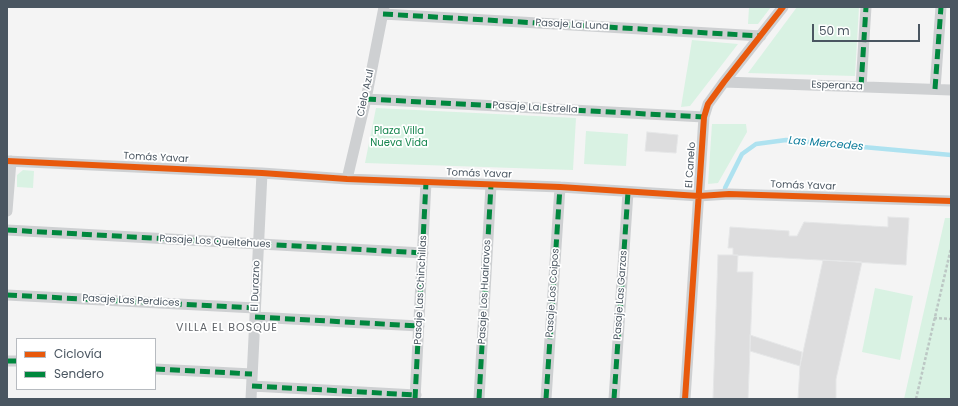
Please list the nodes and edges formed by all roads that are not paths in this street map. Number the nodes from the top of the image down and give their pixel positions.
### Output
1 (783, 7) edge
2 (866, 7) edge
3 (941, 7) edge
4 (384, 10) edge
5 (761, 36) junction
6 (724, 82) junction
7 (861, 87) junction
8 (935, 89) junction
9 (951, 90) edge
10 (366, 99) junction
11 (704, 117) junction
12 (9, 161) edge
13 (262, 173) junction
14 (347, 179) junction
15 (426, 182) junction
16 (491, 185) junction
17 (560, 188) junction
18 (628, 192) junction
19 (699, 196) junction
20 (951, 201) edge
21 (7, 211) edge
22 (7, 230) edge
23 (258, 244) junction
24 (423, 254) junction
25 (7, 295) edge
26 (255, 313) junction
27 (419, 326) junction
28 (156, 369) edge
29 (252, 374) junction
30 (252, 386) junction
31 (415, 397) edge
32 (252, 399) edge
33 (479, 399) edge
34 (546, 399) edge
35 (614, 399) edge
36 (685, 399) edge

1 - 5 street, El Canelo
2 - 7 street
3 - 8 street
4 - 5 street, Pasaje La Luna
4 - 10 street, Cielo Azul
5 - 6 street, El Canelo
6 - 7 street, Esperanza
6 - 11 street, El Canelo
7 - 8 street, Esperanza
8 - 9 street, Esperanza
10 - 11 street, Pasaje La Estrella
10 - 14 street, Cielo Azul
11 - 19 street, El Canelo
12 - 13 street, Tomás Yavar
12 - 21 street
13 - 14 street, Tomás Yavar
13 - 23 street, El Durazno
14 - 15 street, Tomás Yavar
15 - 16 street, Tomás Yavar
15 - 24 street, Pasaje Las Chinchillas
16 - 17 street, Tomás Yavar
16 - 33 street, Pasaje Los Huairavos
17 - 18 street, Tomás Yavar
17 - 34 street, Pasaje Los Coipos
18 - 19 street, Tomás Yavar
18 - 35 street, Pasaje Las Garzas
19 - 20 street, Tomás Yavar
19 - 36 street, El Canelo
22 - 23 street, Pasaje Los Queltehues
23 - 24 street, Pasaje Los Queltehues
23 - 26 street, El Durazno
24 - 27 street, Pasaje Las Chinchillas
25 - 26 street, Pasaje Las Perdices
26 - 27 street, Pasaje Las Perdices
26 - 29 street, El Durazno
27 - 31 street, Pasaje Las Chinchillas
28 - 29 street
29 - 30 street, El Durazno
30 - 31 street
30 - 32 street, El Durazno

